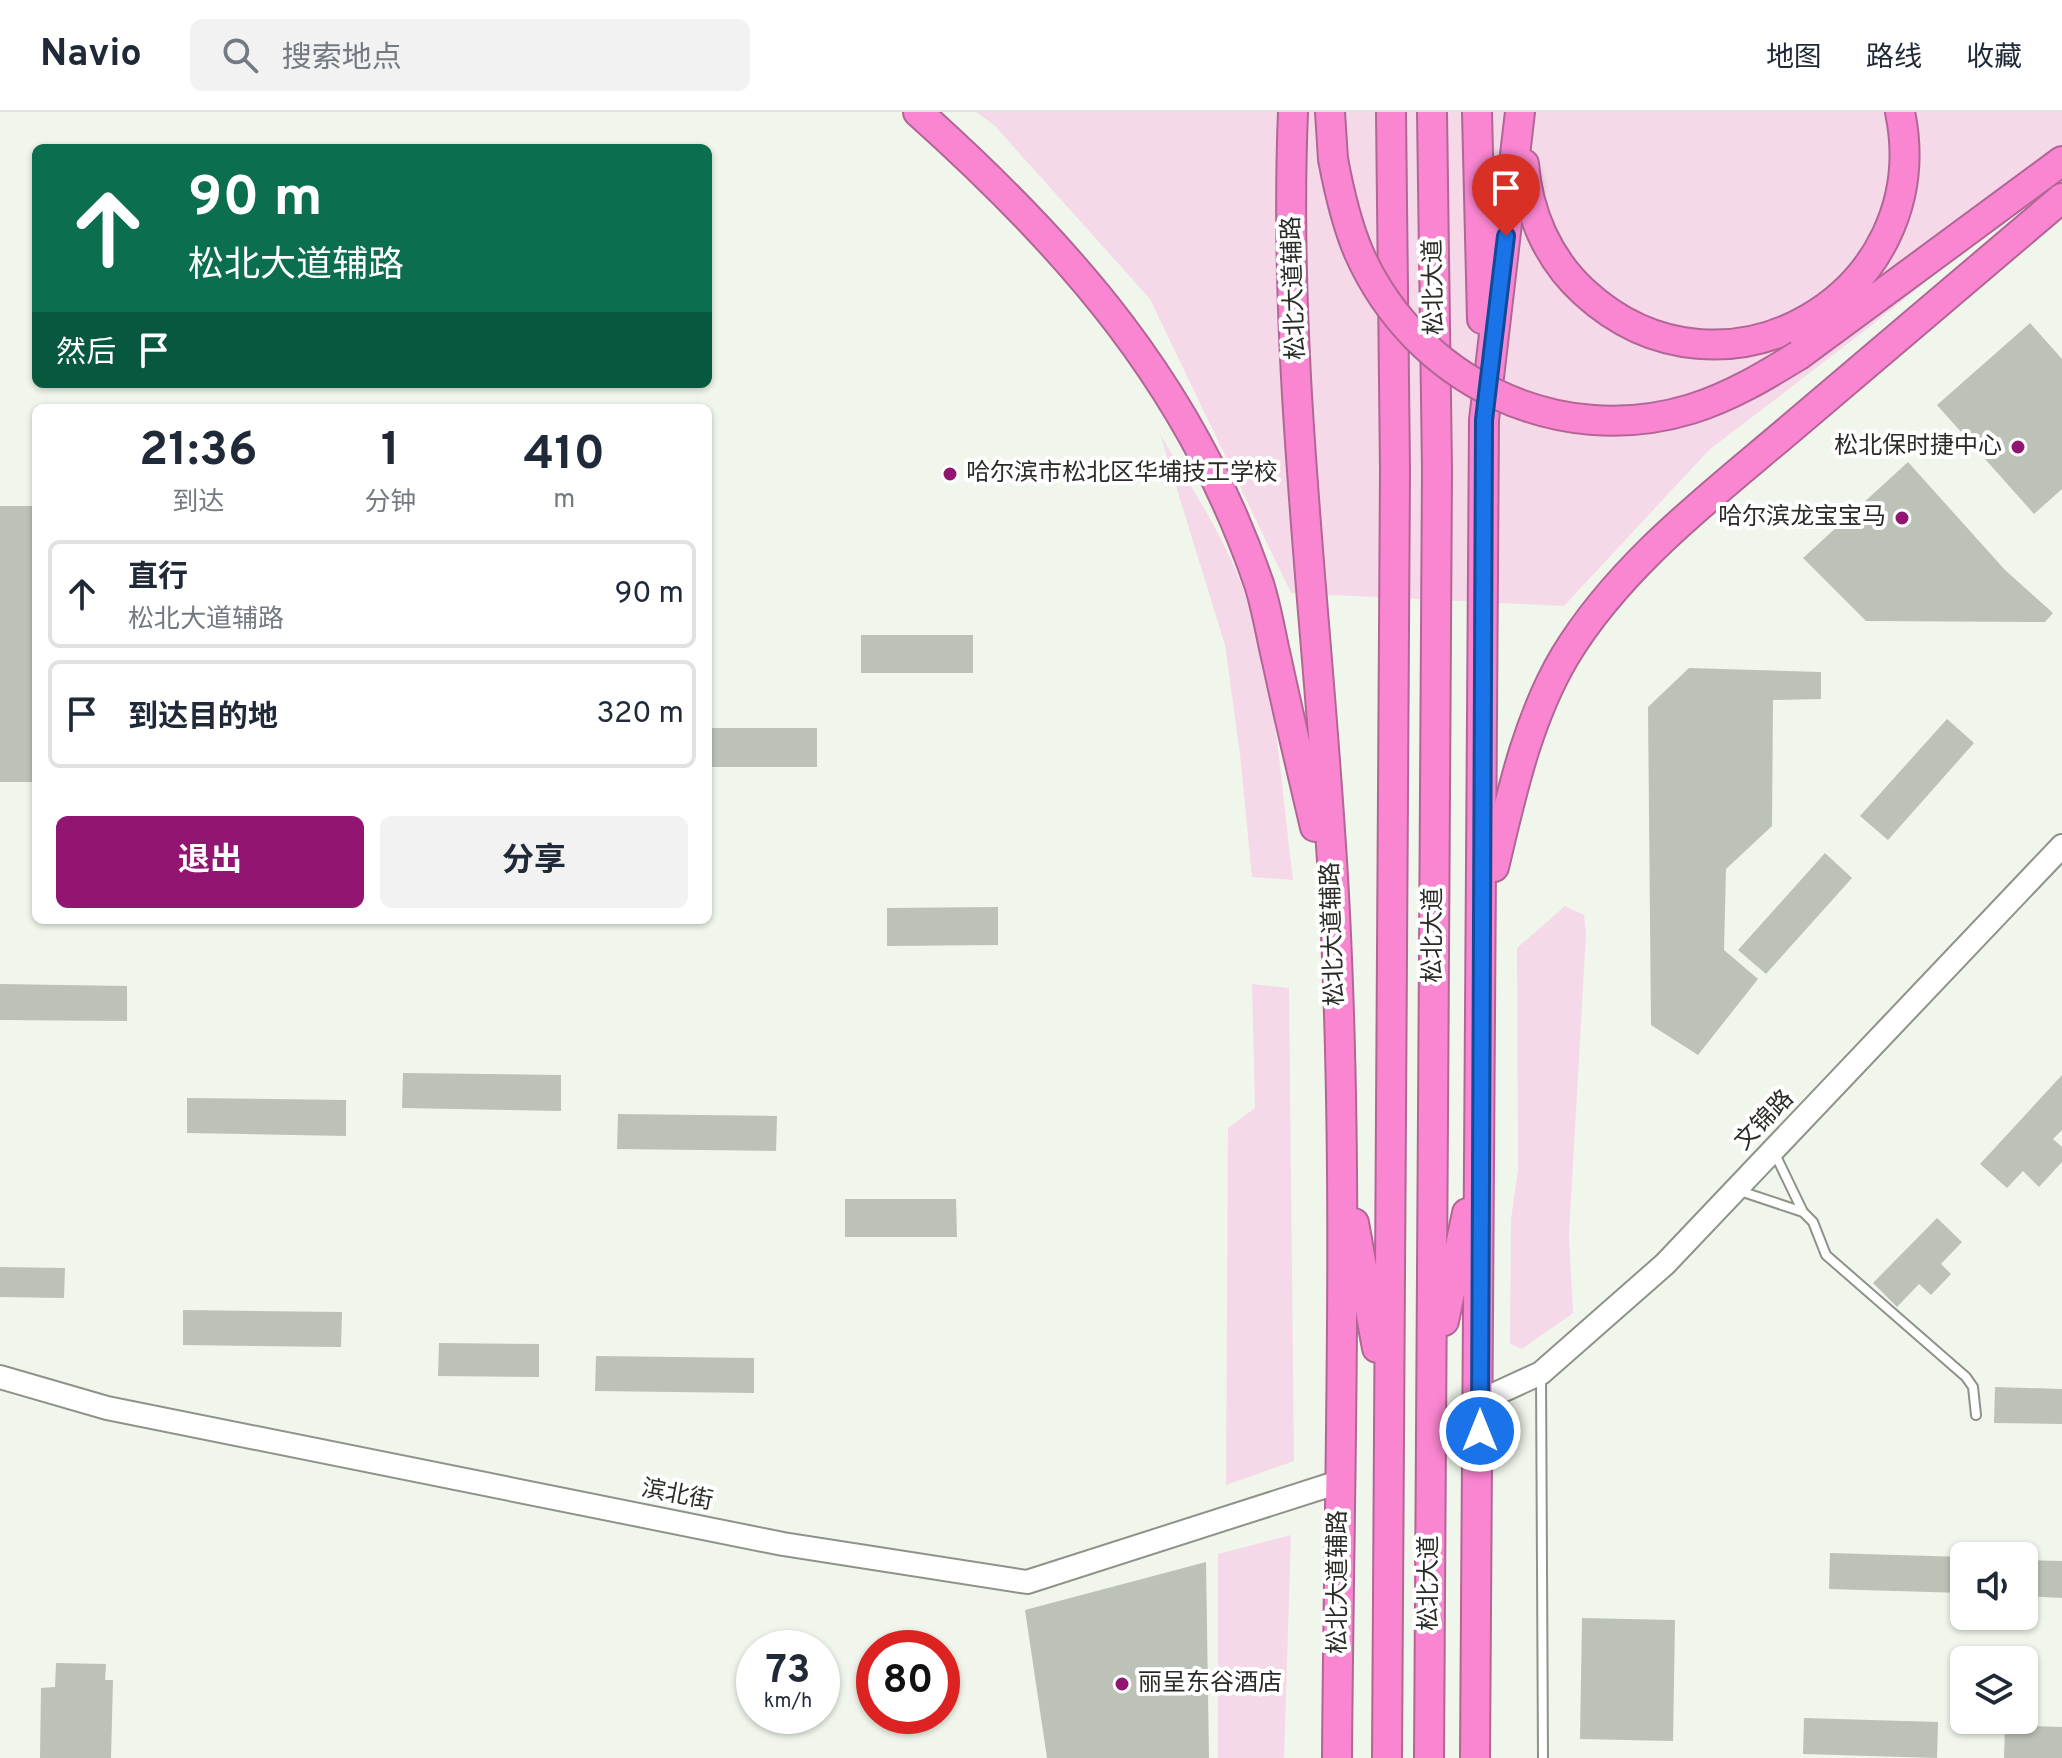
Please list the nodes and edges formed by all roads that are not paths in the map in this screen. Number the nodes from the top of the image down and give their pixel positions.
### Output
1 (918, 112) edge
2 (1293, 112) edge
3 (1330, 112) edge
4 (1391, 112) edge
5 (1432, 112) edge
6 (1477, 112) edge
7 (1520, 112) edge
8 (1900, 112) edge
9 (2062, 161) edge
10 (2062, 198) edge
11 (1484, 420) junction
12 (2062, 846) edge
13 (1335, 914) junction
14 (1483, 914) junction
15 (1773, 1150) junction
16 (1341, 1160) junction
17 (1479, 1162) junction
18 (1736, 1189) junction
19 (1803, 1212) junction
20 (1541, 1373) junction
21 (0, 1377) edge
22 (1431, 1378) junction
23 (1480, 1401) junction
24 (1390, 1413) junction
25 (1976, 1415) dead end
26 (1339, 1482) junction
27 (1337, 1758) edge
28 (1387, 1758) edge
29 (1429, 1758) edge
30 (1475, 1758) edge
31 (1543, 1758) edge

1 - 13 highway
2 - 13 highway, 松北大道辅路
3 - 9 highway, bridge
4 - 24 highway, 松北大道
5 - 22 highway, 松北大道
6 - 11 highway
7 - 8 highway
7 - 11 highway
10 - 14 highway
11 - 14 highway
12 - 15 street, 文锦路
13 - 16 highway, 松北大道辅路
14 - 17 highway
15 - 18 street, 文锦路
15 - 19 lane
16 - 24 highway
16 - 26 highway, 松北大道辅路
17 - 22 highway
17 - 23 highway
18 - 19 lane
18 - 20 street, 文锦路
19 - 25 lane
20 - 23 street, 文锦路
20 - 31 lane
21 - 26 street, 滨北街
22 - 29 highway, 松北大道
23 - 30 highway
24 - 28 highway, 松北大道
26 - 27 highway, 松北大道辅路

